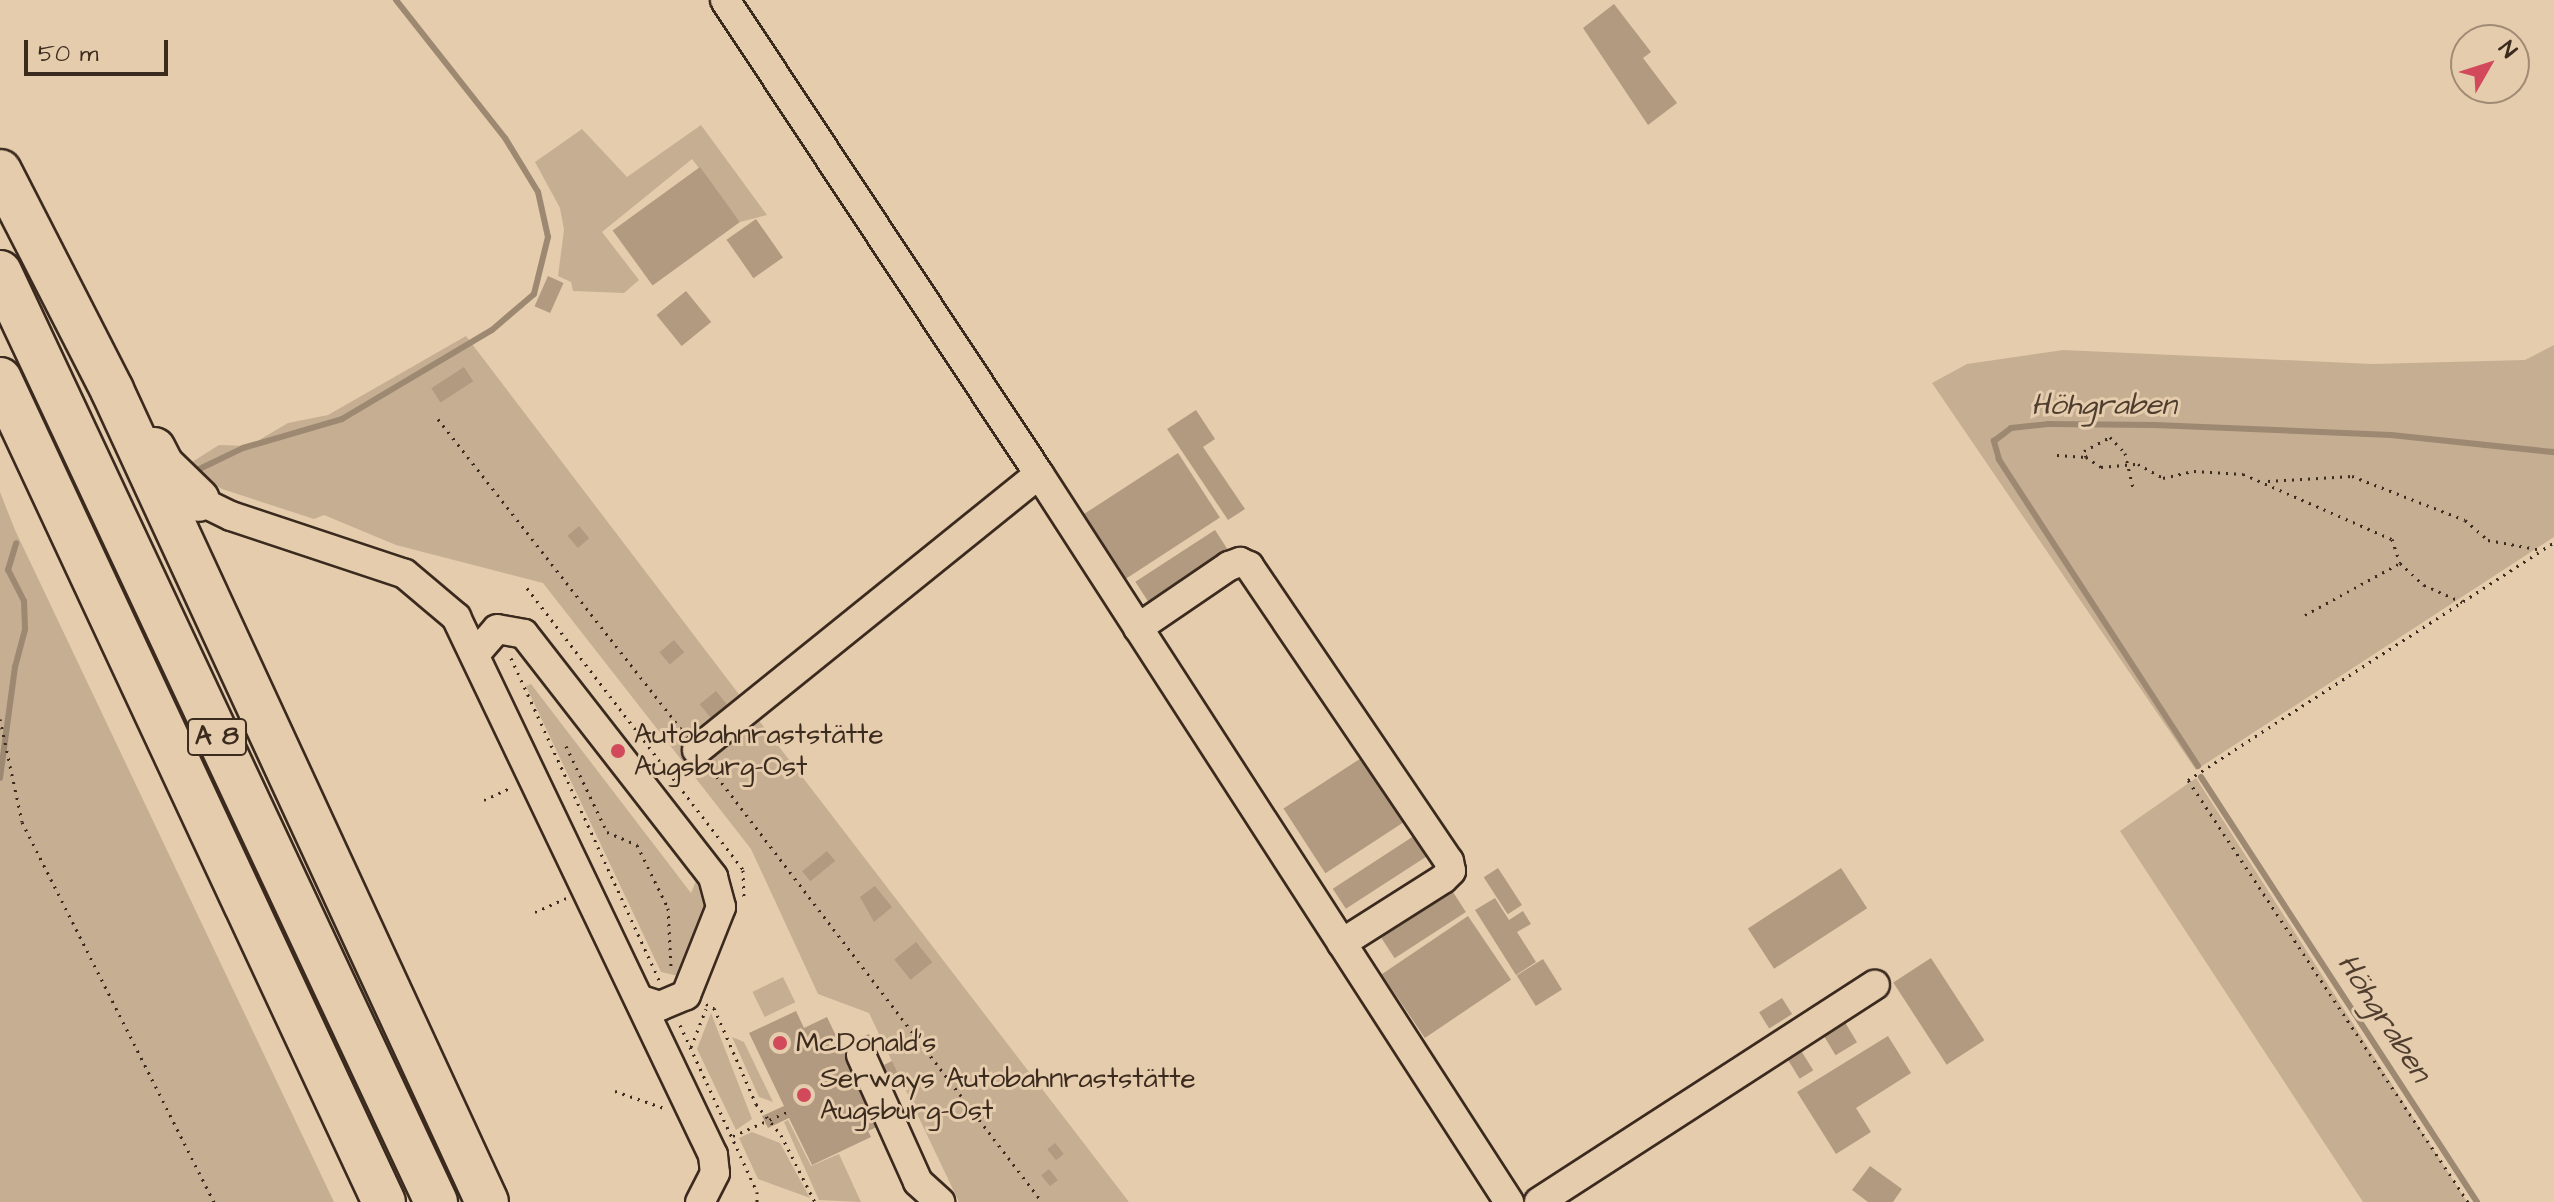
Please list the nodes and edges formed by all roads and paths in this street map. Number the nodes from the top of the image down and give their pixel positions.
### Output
1 (725, 0) edge
2 (0, 171) edge
3 (0, 272) edge
4 (0, 379) edge
5 (112, 390) junction
6 (438, 419) dead end
7 (2057, 455) dead end
8 (2086, 457) junction
9 (2126, 463) junction
10 (1039, 474) junction
11 (2266, 482) junction
12 (2133, 489) dead end
13 (198, 500) joint
14 (2554, 542) edge
15 (2542, 550) junction
16 (2400, 563) junction
17 (2462, 602) junction
18 (2305, 615) dead end
19 (1138, 628) junction
20 (497, 629) junction
21 (477, 652) junction
22 (0, 719) edge
23 (566, 746) dead end
24 (697, 750) junction
25 (514, 787) dead end
26 (484, 800) dead end
27 (566, 898) dead end
28 (535, 912) dead end
29 (1342, 943) junction
30 (1875, 985) dead end
31 (639, 999) junction
32 (678, 1000) junction
33 (861, 1055) dead end
34 (787, 1112) dead end
35 (768, 1120) junction
36 (214, 1202) edge
37 (384, 1202) edge
38 (436, 1202) edge
39 (487, 1202) edge
40 (700, 1202) edge
41 (757, 1202) edge
42 (815, 1202) edge
43 (940, 1202) edge
44 (1042, 1202) edge
45 (1509, 1202) edge
46 (1539, 1202) edge
47 (2468, 1202) edge

1 - 10 street
2 - 5 highway
3 - 38 highway, A 8
4 - 37 highway, A 8
5 - 13 highway
5 - 39 highway
6 - 24 path
7 - 8 path
8 - 9 path
8 - 9 path
9 - 11 path
9 - 12 path
10 - 19 street
10 - 24 street
11 - 15 path
11 - 16 path
13 - 21 street
14 - 15 path
15 - 17 path
16 - 17 path
16 - 18 path
17 - 47 path
19 - 29 street
19 - 29 street
20 - 21 street
20 - 32 path
20 - 32 street
21 - 31 street
22 - 36 path
23 - 32 path
24 - 44 path
25 - 26 path
27 - 28 path
29 - 45 street
30 - 46 street
31 - 32 street
31 - 40 street
32 - 35 path
32 - 41 path
33 - 43 street
34 - 35 path
35 - 42 path

